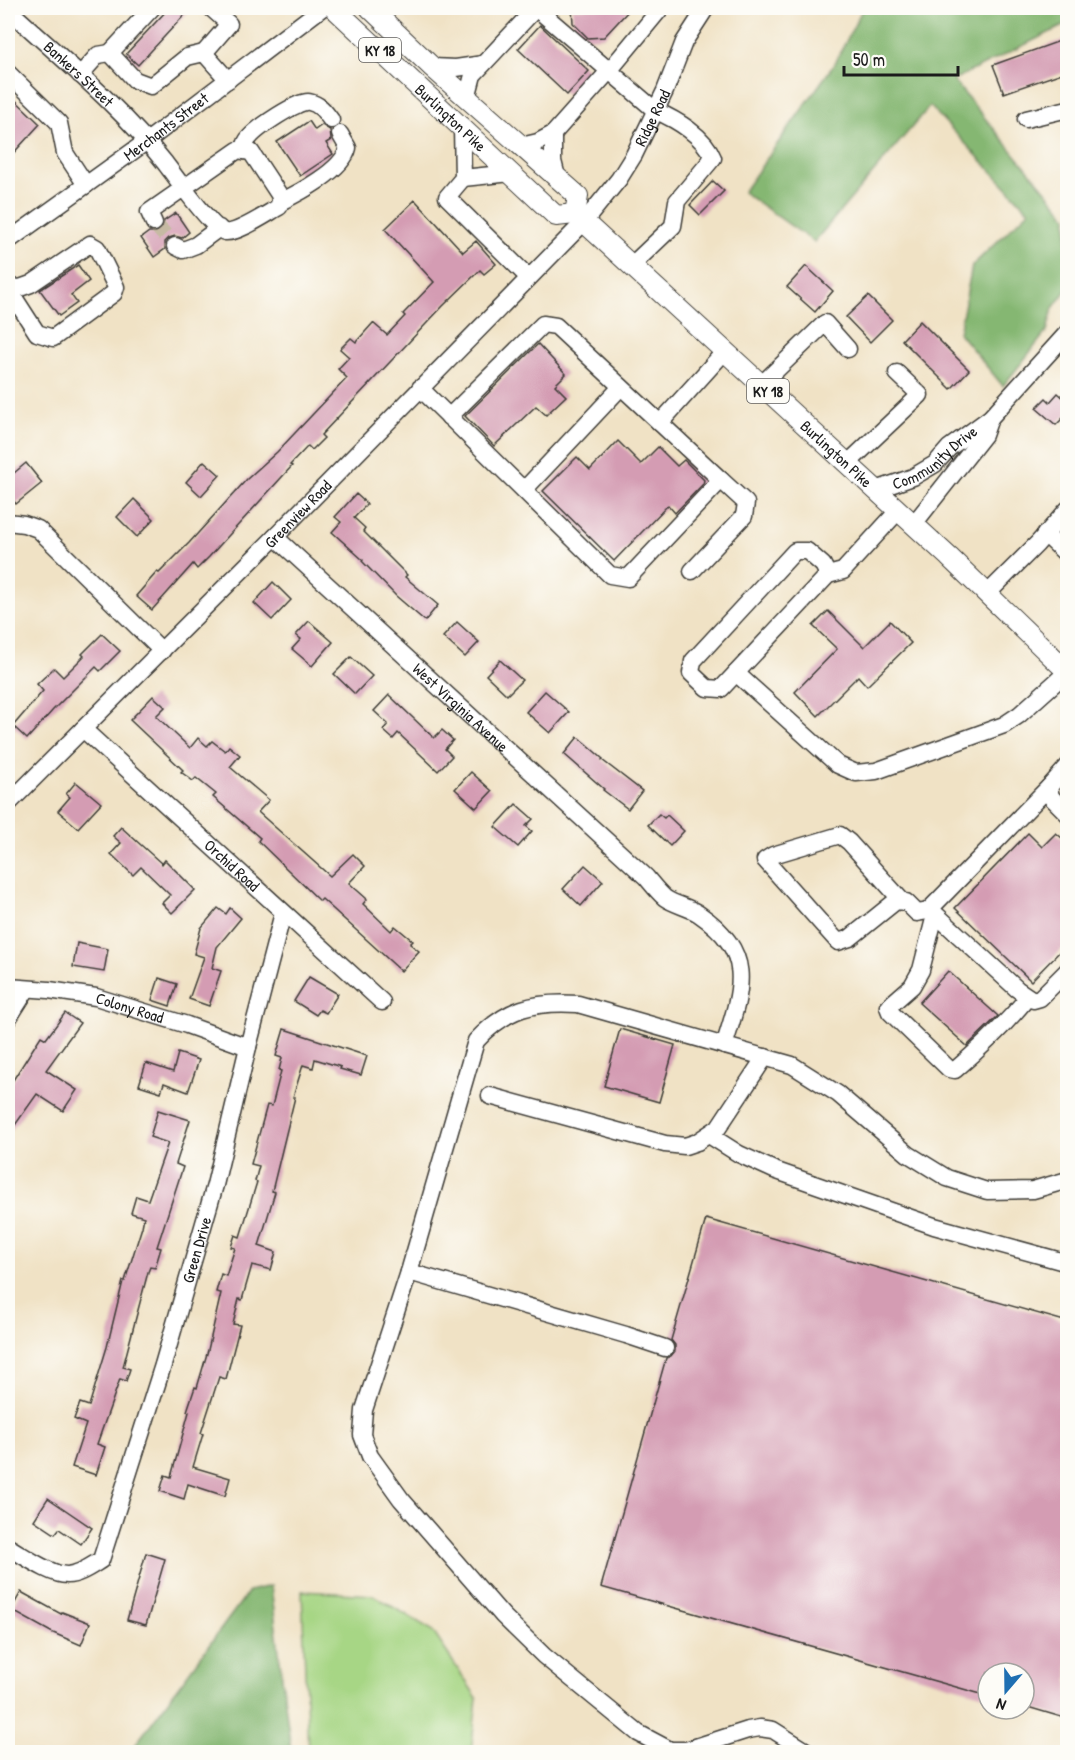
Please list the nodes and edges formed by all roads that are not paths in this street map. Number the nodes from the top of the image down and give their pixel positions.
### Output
1 (152, 8) edge
2 (211, 8) edge
3 (322, 8) edge
4 (334, 8) edge
5 (370, 8) edge
6 (661, 8) edge
7 (706, 8) edge
8 (11, 19) edge
9 (110, 53) junction
10 (204, 53) junction
11 (483, 64) junction
12 (432, 67) junction
13 (609, 71) junction
14 (8, 73) edge
15 (80, 75) junction
16 (228, 80) junction
17 (467, 98) junction
18 (1068, 109) edge
19 (656, 111) junction
20 (1026, 119) dead end
21 (462, 127) junction
22 (553, 134) junction
23 (147, 141) junction
24 (521, 146) junction
25 (244, 151) junction
26 (511, 173) junction
27 (557, 177) junction
28 (463, 178) junction
29 (86, 185) junction
30 (184, 188) junction
31 (280, 202) junction
32 (579, 218) junction
33 (154, 224) dead end
34 (219, 228) junction
35 (8, 241) edge
36 (175, 246) dead end
37 (632, 266) junction
38 (528, 277) junction
39 (8, 288) edge
40 (1068, 332) edge
41 (848, 349) dead end
42 (725, 351) junction
43 (897, 373) dead end
44 (761, 385) junction
45 (621, 387) junction
46 (420, 388) junction
47 (449, 417) junction
48 (990, 418) junction
49 (660, 423) junction
50 (848, 464) junction
51 (721, 480) junction
52 (524, 490) junction
53 (876, 490) junction
54 (1068, 509) edge
55 (898, 511) junction
56 (8, 522) edge
57 (913, 525) junction
58 (1045, 534) junction
59 (275, 537) junction
60 (1068, 556) edge
61 (692, 572) dead end
62 (828, 575) junction
63 (987, 594) junction
64 (162, 651) junction
65 (1067, 672) edge
66 (736, 673) junction
67 (83, 729) junction
68 (1068, 766) edge
69 (1049, 787) junction
70 (8, 804) edge
71 (1068, 814) edge
72 (903, 902) junction
73 (933, 912) junction
74 (283, 913) junction
75 (1068, 970) edge
76 (8, 987) edge
77 (27, 988) junction
78 (1028, 997) junction
79 (382, 1002) dead end
80 (8, 1019) edge
81 (724, 1046) junction
82 (248, 1047) junction
83 (765, 1057) junction
84 (490, 1096) dead end
85 (709, 1135) junction
86 (1068, 1180) edge
87 (1068, 1263) edge
88 (409, 1272) junction
89 (664, 1348) dead end
90 (8, 1547) edge
91 (808, 1752) edge

1 - 9 street
2 - 10 street
3 - 16 street, Merchants Street
4 - 21 main road, Burlington Pike / KY 18
5 - 12 main road, Burlington Pike / KY 18
6 - 13 street
7 - 19 street, Ridge Road
8 - 15 street, Bankers Street
9 - 10 street
9 - 15 street
10 - 16 street
11 - 12 street
11 - 13 street
11 - 17 street
12 - 17 main road, Burlington Pike / KY 18
13 - 19 street
13 - 22 street
14 - 29 street
15 - 23 street, Bankers Street
16 - 23 street, Merchants Street
17 - 24 main road, Burlington Pike / KY 18
18 - 20 street
19 - 32 street, Ridge Road
19 - 37 street
21 - 26 main road, Burlington Pike / KY 18
21 - 28 street
22 - 24 street
22 - 27 street
23 - 29 street, Merchants Street
23 - 30 street, Bankers Street
24 - 27 main road, Burlington Pike / KY 18
25 - 30 street
25 - 31 street
25 - 31 street
26 - 28 street
26 - 32 main road, Burlington Pike / KY 18
27 - 32 main road, Burlington Pike / KY 18
28 - 38 street
29 - 35 street, Merchants Street
30 - 33 street
30 - 34 street, Bankers Street
31 - 34 street
32 - 37 main road, Burlington Pike / KY 18
32 - 38 street, Greenview Road
34 - 36 street
37 - 42 main road, Burlington Pike / KY 18
38 - 46 street, Greenview Road
39 - 39 street
40 - 48 street, Community Drive
41 - 44 street
42 - 44 main road, Burlington Pike / KY 18
42 - 49 street
43 - 50 street
44 - 50 main road, Burlington Pike / KY 18
45 - 47 street
45 - 49 street
45 - 52 street
46 - 47 street
46 - 59 street, Greenview Road
47 - 52 street
48 - 53 street, Community Drive
48 - 57 street, Community Drive
49 - 51 street
50 - 53 main road, Burlington Pike / KY 18
51 - 52 street
51 - 61 street
53 - 55 main road, Burlington Pike / KY 18
54 - 58 street
55 - 57 main road, Burlington Pike / KY 18
55 - 62 street
56 - 64 street
57 - 63 main road, Burlington Pike / KY 18
58 - 60 street
58 - 63 street
59 - 64 street, Greenview Road
59 - 81 street, West Virginia Avenue
62 - 66 street
62 - 66 street
63 - 65 main road, Burlington Pike / KY 18
64 - 67 street, Greenview Road
65 - 66 street
67 - 70 street, Greenview Road
67 - 74 street, Orchid Road
68 - 69 street
69 - 71 street
69 - 73 street
72 - 72 street
72 - 73 street
73 - 78 street
73 - 78 street
74 - 79 street, Orchid Road
74 - 82 street, Green Drive
75 - 78 street
76 - 77 street, Colony Road
77 - 80 street
77 - 82 street, Colony Road
81 - 83 street
81 - 88 street
82 - 90 street, Green Drive
83 - 85 street
83 - 86 street
84 - 85 street
85 - 87 street
88 - 89 street
88 - 91 street

